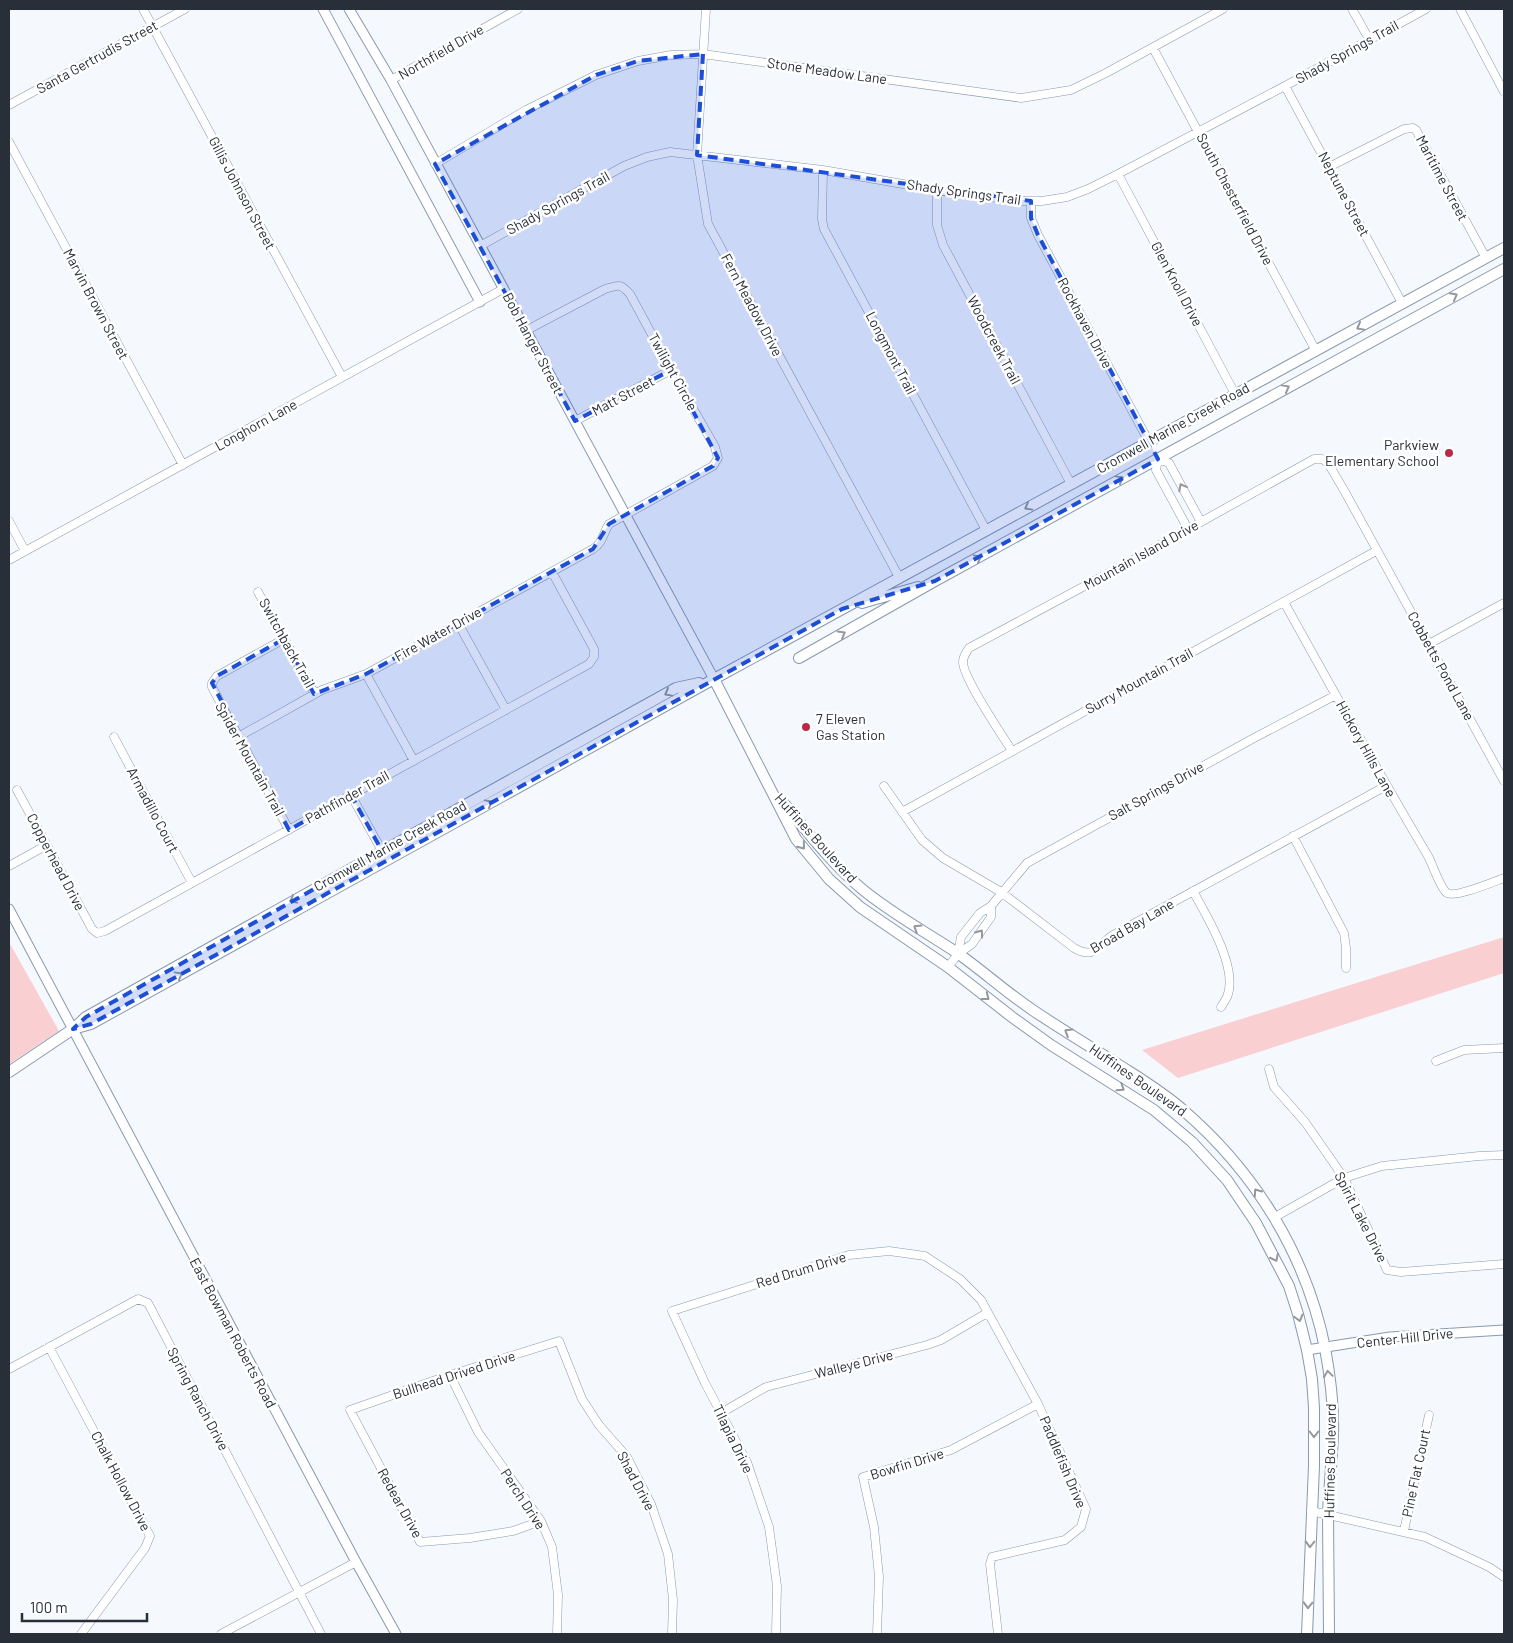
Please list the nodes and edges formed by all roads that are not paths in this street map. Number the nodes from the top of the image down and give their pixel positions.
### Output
1 (143, 9) edge
2 (185, 9) edge
3 (323, 9) edge
4 (350, 9) edge
5 (518, 9) edge
6 (706, 9) edge
7 (1223, 9) edge
8 (1352, 9) edge
9 (1426, 9) edge
10 (1460, 9) edge
11 (152, 26) junction
12 (1369, 39) junction
13 (1152, 48) junction
14 (703, 54) junction
15 (391, 80) junction
16 (1285, 86) junction
17 (1504, 92) edge
18 (9, 105) edge
19 (1199, 131) junction
20 (9, 142) edge
21 (697, 155) junction
22 (435, 164) junction
23 (1329, 167) junction
24 (823, 170) junction
25 (1118, 174) junction
26 (937, 190) junction
27 (1031, 201) junction
28 (480, 246) junction
29 (1504, 248) edge
30 (1486, 258) junction
31 (1504, 269) edge
32 (503, 289) junction
33 (480, 302) junction
34 (1402, 303) junction
35 (1411, 319) junction
36 (527, 330) junction
37 (1316, 350) junction
38 (671, 370) junction
39 (342, 378) junction
40 (1235, 394) junction
41 (575, 422) junction
42 (1149, 442) junction
43 (1158, 458) junction
44 (183, 465) junction
45 (1071, 484) junction
46 (625, 515) junction
47 (9, 521) edge
48 (1201, 522) junction
49 (1188, 529) junction
50 (986, 530) junction
51 (25, 551) junction
52 (1376, 551) junction
53 (9, 560) edge
54 (552, 572) junction
55 (900, 577) junction
56 (935, 581) junction
57 (258, 592) dead end
58 (1284, 602) junction
59 (1504, 603) edge
60 (842, 609) junction
61 (458, 623) junction
62 (284, 638) junction
63 (1428, 644) junction
64 (799, 658) dead end
65 (366, 674) junction
66 (714, 678) junction
67 (315, 694) junction
68 (1336, 696) junction
69 (506, 710) junction
70 (114, 737) dead end
71 (238, 737) junction
72 (1012, 751) junction
73 (414, 761) junction
74 (1504, 781) edge
75 (884, 786) dead end
76 (1386, 786) junction
77 (771, 788) junction
78 (17, 790) dead end
79 (351, 795) junction
80 (902, 812) junction
81 (289, 830) junction
82 (1293, 836) junction
83 (47, 845) junction
84 (382, 850) junction
85 (9, 866) edge
86 (1504, 878) edge
87 (192, 883) junction
88 (1193, 891) junction
89 (1001, 892) junction
90 (991, 906) junction
91 (9, 909) edge
92 (97, 932) joint
93 (958, 954) junction
94 (948, 967) junction
95 (1346, 968) dead end
96 (1221, 1007) dead end
97 (73, 1029) junction
98 (1504, 1048) edge
99 (1436, 1061) dead end
100 (1269, 1069) dead end
101 (9, 1072) edge
102 (1504, 1156) edge
103 (1344, 1178) junction
104 (1275, 1217) junction
105 (1504, 1264) edge
106 (672, 1311) joint
107 (987, 1313) junction
108 (1504, 1330) edge
109 (559, 1341) joint
110 (49, 1347) junction
111 (1325, 1348) junction
112 (1307, 1350) junction
113 (9, 1369) edge
114 (450, 1376) junction
115 (1038, 1404) junction
116 (350, 1410) joint
117 (721, 1413) junction
118 (1429, 1415) dead end
119 (1311, 1511) junction
120 (1328, 1514) junction
121 (541, 1521) junction
122 (1404, 1531) junction
123 (356, 1562) junction
124 (1504, 1577) edge
125 (300, 1592) junction
126 (81, 1634) edge
127 (221, 1634) edge
128 (321, 1634) edge
129 (396, 1634) edge
130 (557, 1634) edge
131 (672, 1634) edge
132 (776, 1634) edge
133 (877, 1634) edge
134 (998, 1634) edge
135 (1307, 1634) edge
136 (1328, 1634) edge

1 - 11 street, Gillis Johnson Street
2 - 11 street, Santa Gertrudis Street
3 - 33 street, Bob Hanger Street
4 - 15 street, Bob Hanger Street
5 - 15 street, Northfield Drive
6 - 14 street, Fern Meadow Drive
7 - 13 street, Stone Meadow Lane
8 - 12 street
9 - 12 street, Shady Springs Trail
10 - 17 street
11 - 18 street, Santa Gertrudis Street
11 - 39 street, Gillis Johnson Street
12 - 16 street, Shady Springs Trail
13 - 14 street, Stone Meadow Lane
13 - 19 street, South Chesterfield Drive
14 - 21 street, Fern Meadow Drive
14 - 22 street, Stone Meadow Lane
15 - 22 street, Bob Hanger Street
16 - 19 street, Shady Springs Trail
16 - 23 street, Neptune Street
19 - 25 street, Shady Springs Trail
19 - 37 street, South Chesterfield Drive
20 - 44 street, Marvin Brown Street
21 - 24 street, Shady Springs Trail
21 - 28 street, Shady Springs Trail
21 - 55 street, Fern Meadow Drive
22 - 28 street, Bob Hanger Street
23 - 30 street, Maritime Street
23 - 34 street, Neptune Street
24 - 26 street, Shady Springs Trail
24 - 50 street, Longmont Trail
25 - 27 street, Shady Springs Trail
25 - 40 street, Glen Knoll Drive
26 - 27 street, Shady Springs Trail
26 - 45 street, Woodcreek Trail
27 - 42 street, Rockhaven Drive
28 - 32 street, Bob Hanger Street
29 - 30 main road, Cromwell Marine Creek Road
30 - 34 main road, Cromwell Marine Creek Road
35 -> 31 main road, Cromwell Marine Creek Road
32 - 33 street, Longhorn Lane
32 - 36 street, Bob Hanger Street
33 - 39 street, Longhorn Lane
34 - 35 main road
34 -> 37 main road, Cromwell Marine Creek Road
43 -> 35 main road, Cromwell Marine Creek Road
36 - 38 street, Twilight Circle
36 - 41 street, Bob Hanger Street
37 - 40 main road, Cromwell Marine Creek Road
38 - 41 street, Matt Street
38 - 46 street, Twilight Circle
39 - 44 street, Longhorn Lane
40 - 42 main road, Cromwell Marine Creek Road
41 - 46 street, Bob Hanger Street
42 - 43 main road
42 - 45 main road, Cromwell Marine Creek Road
48 -> 43 street
43 - 49 street
56 -> 43 main road, Cromwell Marine Creek Road
44 - 51 street, Longhorn Lane
45 -> 50 main road, Cromwell Marine Creek Road
46 - 54 street, Fire Water Drive
46 - 66 street, Bob Hanger Street
47 - 51 street
48 - 49 street, Mountain Island Drive
48 - 52 street, Mountain Island Drive
49 - 72 street, Mountain Island Drive
50 - 55 main road, Cromwell Marine Creek Road
51 - 53 street, Longhorn Lane
52 - 58 street, Surry Mountain Trail
52 - 63 street, Cobbetts Pond Lane
54 - 61 street, Fire Water Drive
54 - 69 street, Pathfinder Trail
55 - 60 main road, Cromwell Marine Creek Road
56 - 60 main road, Cromwell Marine Creek Road
64 -> 56 main road, Cromwell Marine Creek Road
57 - 62 street, Switchback Trail
58 - 68 street, Hickory Hills Lane
58 - 72 street, Surry Mountain Trail
59 - 63 street
60 - 66 main road, Cromwell Marine Creek Road
61 - 65 street, Fire Water Drive
61 - 69 street
62 - 67 street, Switchback Trail
62 - 71 street, Spider Mountain Trail
63 - 74 street, Cobbetts Pond Lane
65 - 67 street, Fire Water Drive
65 - 73 street
66 - 77 main road, Huffines Boulevard
66 -> 84 main road, Cromwell Marine Creek Road
97 -> 66 main road, Cromwell Marine Creek Road
67 - 71 street, Fire Water Drive
68 - 76 street, Hickory Hills Lane
68 - 89 street, Salt Springs Drive
69 - 73 street, Pathfinder Trail
70 - 87 street, Armadillo Court
71 - 81 street, Spider Mountain Trail
72 - 80 street, Surry Mountain Trail
73 - 79 street, Pathfinder Trail
75 - 80 street, Broad Bay Lane
76 - 82 street, Broad Bay Lane
76 - 86 street, Hickory Hills Lane
93 -> 77 main road, Huffines Boulevard
77 -> 94 main road, Huffines Boulevard
78 - 83 street, Copperhead Drive
79 - 81 street, Pathfinder Trail
79 - 84 street
80 - 89 street, Broad Bay Lane
81 - 87 street, Pathfinder Trail
82 - 88 street, Broad Bay Lane
82 - 95 street
83 - 85 street
83 - 92 street, Copperhead Drive
84 -> 97 main road, Cromwell Marine Creek Road
87 - 92 street, Pathfinder Trail
88 - 89 street, Broad Bay Lane
88 - 96 street
89 - 90 street, Salt Springs Drive
93 -> 90 street, Salt Springs Drive
90 - 93 street, Salt Springs Drive
91 - 97 street, East Bowman Roberts Road
93 - 94 street, Salt Springs Drive
104 -> 93 main road, Huffines Boulevard
94 -> 112 main road, Huffines Boulevard
97 - 101 main road, Cromwell Marine Creek Road
97 - 123 street, East Bowman Roberts Road
98 - 99 street
100 - 103 street, Spirit Lake Drive
102 - 103 street
103 - 104 street
103 - 105 street, Spirit Lake Drive
104 - 111 main road, Huffines Boulevard
106 - 107 street, Red Drum Drive
106 - 117 street, Tilapia Drive
107 - 115 street, Red Drum Drive
107 - 117 street, Walleye Drive
108 - 111 street, Center Hill Drive
109 - 114 street, Bullhead Drived Drive
109 - 131 street, Shad Drive
110 - 113 street, Spring Ranch Drive
110 - 125 street, Spring Ranch Drive
110 - 126 street, Chalk Hollow Drive
111 - 112 street, Center Hill Drive
120 -> 111 main road, Huffines Boulevard
112 -> 119 main road, Huffines Boulevard
114 - 116 street, Bullhead Drived Drive
114 - 121 street, Perch Drive
115 - 133 street, Bowfin Drive
115 - 134 street, Paddlefish Drive
116 - 121 street, Redear Drive
117 - 132 street, Tilapia Drive
118 - 122 street, Pine Flat Court
119 - 120 street
119 -> 135 main road, Huffines Boulevard
120 - 122 street
120 - 136 main road, Huffines Boulevard
121 - 130 street, Perch Drive
122 - 124 street
123 - 125 street
123 - 129 street, East Bowman Roberts Road
125 - 127 street
125 - 128 street, Spring Ranch Drive

